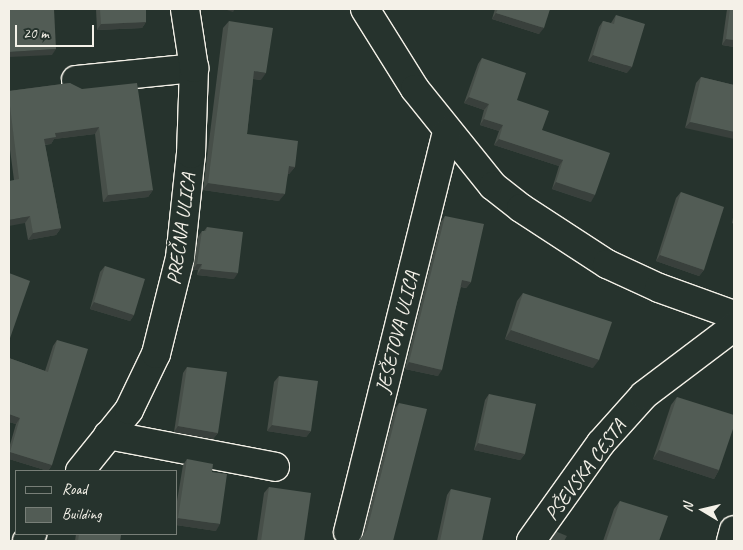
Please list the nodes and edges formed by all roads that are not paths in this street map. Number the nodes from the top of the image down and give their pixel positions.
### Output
1 (185, 9) edge
2 (365, 9) edge
3 (194, 68) junction
4 (76, 80) dead end
5 (447, 132) junction
6 (734, 315) edge
7 (734, 327) edge
8 (108, 435) junction
9 (275, 467) dead end
10 (81, 470) edge
11 (734, 530) edge
12 (348, 532) dead end
13 (531, 541) edge
14 (731, 541) edge

1 - 3 street, PREČNA ULICA
2 - 5 street
3 - 4 street
3 - 8 street, PREČNA ULICA
5 - 6 street
5 - 12 street, JEŠETOVA ULICA
7 - 13 street, PŠEVSKA CESTA
8 - 9 street
8 - 10 street, PREČNA ULICA
11 - 14 street

